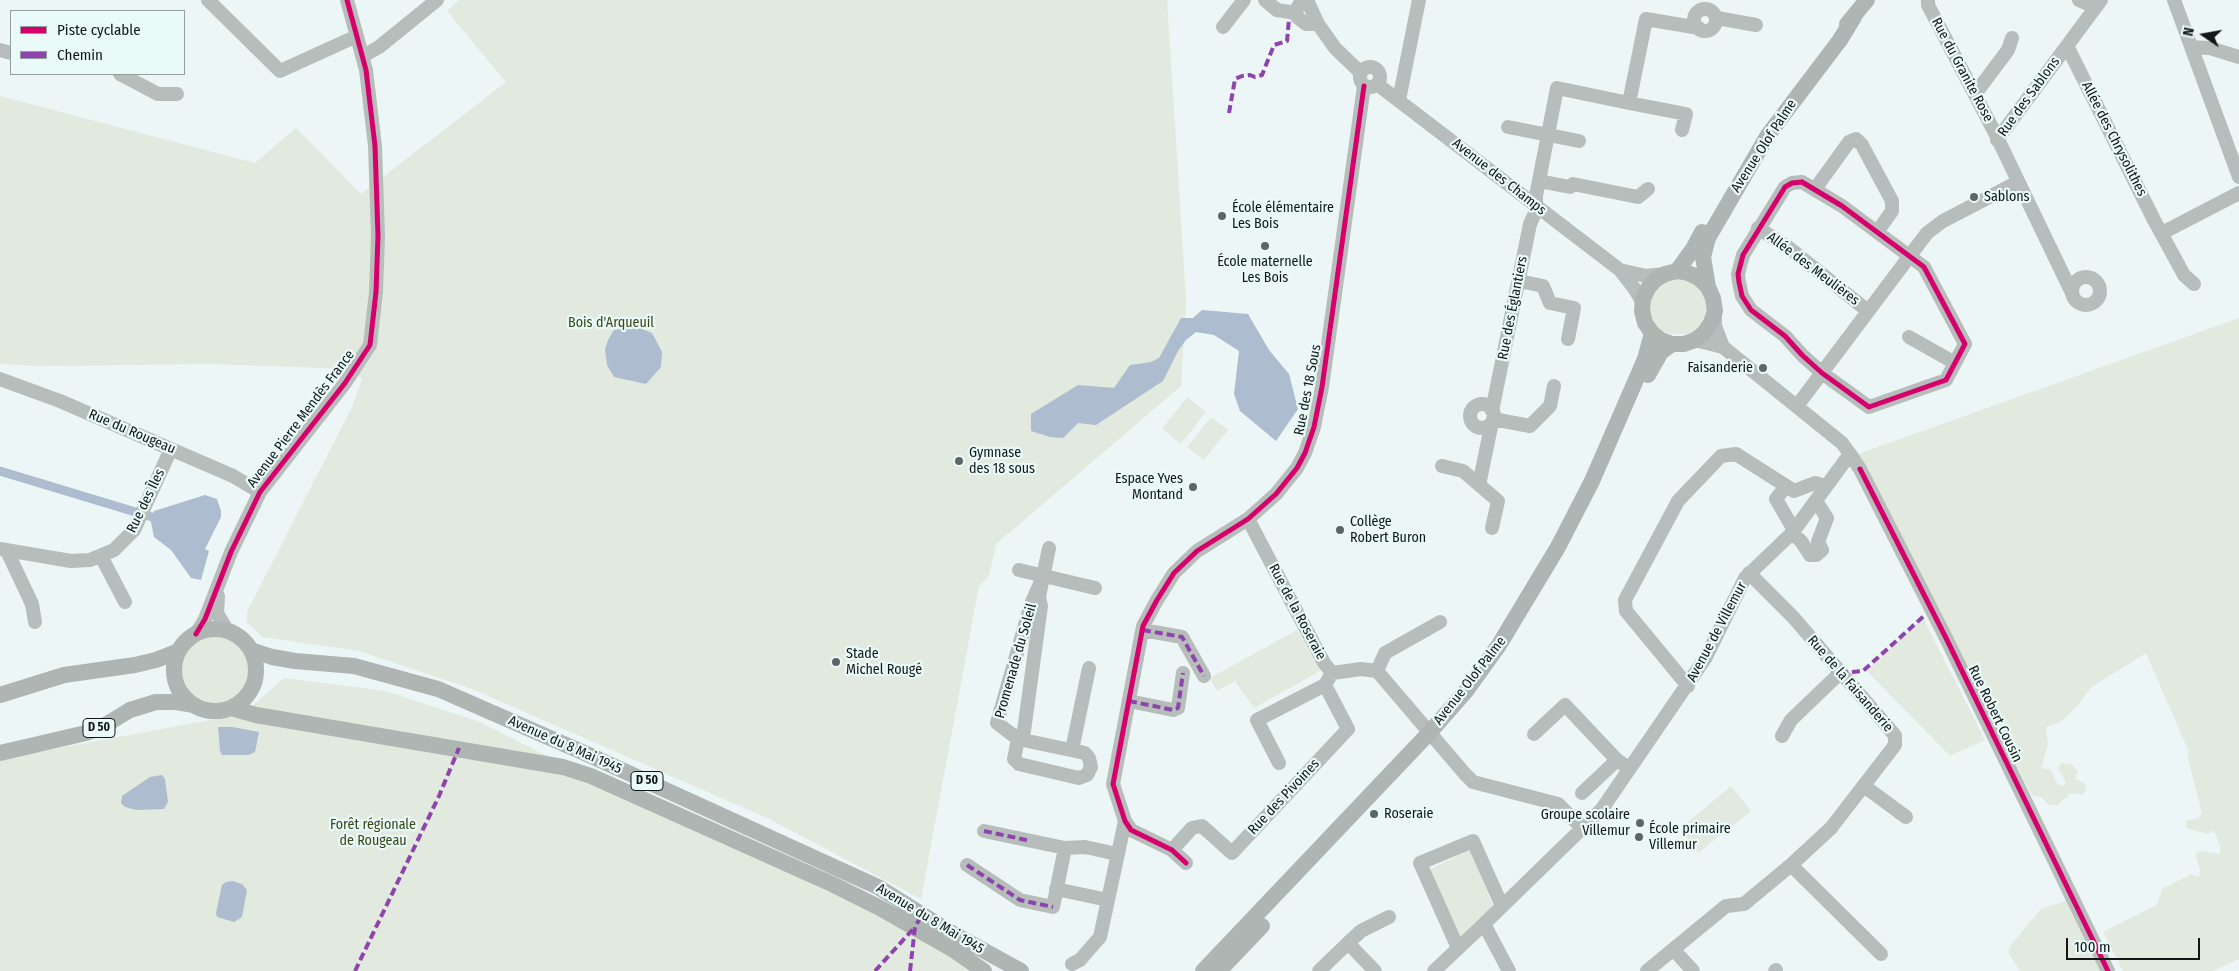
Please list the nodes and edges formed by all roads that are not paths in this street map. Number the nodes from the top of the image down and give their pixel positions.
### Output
1 (208, 0) edge
2 (347, 0) edge
3 (437, 0) edge
4 (1244, 0) edge
5 (1265, 0) edge
6 (1306, 0) edge
7 (1419, 0) edge
8 (1867, 0) edge
9 (1928, 0) edge
10 (2079, 0) edge
11 (2174, 0) edge
12 (2098, 4) edge
13 (1296, 13) junction
14 (1854, 16) junction
15 (1318, 24) junction
16 (1756, 25) dead end
17 (1222, 27) dead end
18 (358, 36) junction
19 (2012, 38) dead end
20 (2067, 46) junction
21 (2191, 47) junction
22 (363, 56) junction
23 (2239, 57) edge
24 (122, 75) edge
25 (1368, 81) junction
26 (177, 94) dead end
27 (1975, 94) junction
28 (1399, 100) junction
29 (1629, 103) junction
30 (1508, 127) dead end
31 (1682, 130) dead end
32 (1548, 135) junction
33 (1997, 140) junction
34 (1579, 141) dead end
35 (2239, 177) edge
36 (1539, 181) junction
37 (2018, 182) junction
38 (1648, 189) dead end
39 (1814, 189) junction
40 (2239, 193) edge
41 (1536, 206) junction
42 (1758, 228) junction
43 (1877, 232) junction
44 (2162, 233) junction
45 (1909, 255) junction
46 (1620, 270) junction
47 (1671, 273) junction
48 (1519, 281) junction
49 (2194, 284) dead end
50 (1708, 287) junction
51 (2072, 293) dead end
52 (1643, 303) junction
53 (1714, 311) junction
54 (1868, 311) junction
55 (1652, 333) junction
56 (1908, 337) dead end
57 (1568, 339) dead end
58 (1695, 340) junction
59 (1672, 344) junction
60 (1724, 347) junction
61 (1955, 363) junction
62 (1822, 373) junction
63 (0, 379) edge
64 (1554, 386) dead end
65 (1797, 406) junction
66 (1492, 417) junction
67 (171, 449) junction
68 (1850, 454) junction
69 (1442, 466) dead end
70 (1479, 485) junction
71 (1786, 486) junction
72 (1826, 486) junction
73 (260, 492) junction
74 (1816, 501) junction
75 (1248, 518) junction
76 (1492, 528) dead end
77 (1793, 531) junction
78 (1049, 548) dead end
79 (4, 550) edge
80 (101, 556) junction
81 (1019, 570) dead end
82 (1749, 573) junction
83 (1043, 577) junction
84 (220, 580) junction
85 (1095, 588) dead end
86 (125, 602) dead end
87 (35, 622) dead end
88 (1440, 622) dead end
89 (227, 630) junction
90 (1143, 630) junction
91 (196, 634) junction
92 (251, 650) junction
93 (179, 651) junction
94 (1089, 668) dead end
95 (1377, 671) junction
96 (1183, 673) dead end
97 (1840, 673) junction
98 (1204, 676) dead end
99 (1329, 679) junction
100 (1688, 686) junction
101 (0, 696) edge
102 (1128, 701) junction
103 (194, 705) junction
104 (231, 708) junction
105 (1534, 734) dead end
106 (1434, 736) junction
107 (1782, 736) dead end
108 (1018, 739) junction
109 (1072, 750) junction
110 (0, 753) edge
111 (1617, 760) junction
112 (1279, 763) dead end
113 (1091, 768) junction
114 (1629, 770) junction
115 (1114, 773) junction
116 (1864, 786) junction
117 (1582, 794) dead end
118 (1906, 817) dead end
119 (1125, 821) junction
120 (1583, 829) junction
121 (984, 831) dead end
122 (1065, 848) junction
123 (1172, 850) junction
124 (1117, 854) junction
125 (1186, 864) dead end
126 (1791, 865) junction
127 (967, 866) dead end
128 (1056, 889) junction
129 (1108, 900) junction
130 (1502, 906) junction
131 (1389, 917) dead end
132 (1484, 924) junction
133 (1348, 943) junction
134 (1458, 948) junction
135 (1674, 950) junction
136 (1881, 954) dead end
137 (1072, 964) dead end
138 (984, 971) edge
139 (1021, 971) edge
140 (1203, 971) edge
141 (1219, 971) edge
142 (1319, 971) edge
143 (1375, 971) edge
144 (1434, 971) edge
145 (1509, 971) edge
146 (1647, 971) edge
147 (1693, 971) edge
148 (2108, 971) edge

1 - 18 street
2 - 18 street, Avenue Pierre Mendès France
3 - 22 street
4 - 17 street
5 - 13 street
6 - 13 street
6 - 15 street, Avenue des Champs
7 - 28 street
8 - 14 main road, Avenue Olof Palme
9 - 27 street, Rue du Granite Rose
10 - 12 street
11 - 21 street
12 - 20 street, Rue des Sablons
13 - 15 street
14 - 47 main road, Avenue Olof Palme
14 - 50 main road, Avenue Olof Palme
15 - 25 street, Avenue des Champs
16 - 29 street
18 - 22 street, Avenue Pierre Mendès France
19 - 27 street
20 - 33 street, Rue des Sablons
20 - 44 street, Allée des Chrysolithes
21 - 23 street
21 - 35 street
22 - 73 street, Avenue Pierre Mendès France
24 - 26 street
25 - 28 street, Avenue des Champs
25 - 75 street, Rue des 18 Sous
27 - 33 street, Rue du Granite Rose
28 - 41 street, Avenue des Champs
29 - 31 street
29 - 32 street, Rue des Églantiers
30 - 32 street
32 - 34 street
32 - 36 street, Rue des Églantiers
33 - 37 street, Rue des Sablons
36 - 38 street
36 - 41 street, Rue des Églantiers
37 - 45 street
37 - 51 street, Rue des Sablons
39 - 42 street
39 - 43 street
39 - 43 street
40 - 44 street
41 - 46 street, Avenue des Champs
41 - 48 street, Rue des Églantiers
42 - 54 street, Allée des Meulières
42 - 62 street
43 - 45 street
44 - 49 street, Allée des Chrysolithes
45 - 54 street
45 - 61 street
46 - 47 street, Avenue des Champs
46 - 52 street, Avenue des Champs
47 - 50 main road
47 - 52 main road, Avenue Olof Palme
48 - 57 street
48 - 66 street, Rue des Églantiers
50 - 53 main road, Avenue Olof Palme
52 - 55 main road
53 - 58 main road
53 - 60 street, Rue Robert Cousin
54 - 62 street
55 - 59 main road
55 - 106 main road, Avenue Olof Palme
56 - 61 street
58 - 59 main road
58 - 60 street, Rue Robert Cousin
59 - 106 main road, Avenue Olof Palme
60 - 65 street, Rue Robert Cousin
61 - 62 street
62 - 65 street
63 - 67 street, Rue du Rougeau
64 - 66 street
65 - 68 street, Rue Robert Cousin
66 - 70 street, Rue des Églantiers
67 - 73 street, Rue du Rougeau
67 - 80 street, Rue des Îles
68 - 72 street, Avenue de Villemur
68 - 148 street, Rue Robert Cousin
69 - 70 street
70 - 76 street
71 - 72 street
71 - 77 street
71 - 100 street
72 - 74 street, Avenue de Villemur
73 - 84 street, Avenue Pierre Mendès France
74 - 77 street, Avenue de Villemur
74 - 77 street
75 - 90 street, Rue des 18 Sous
75 - 99 street, Rue de la Roseraie
77 - 82 street, Avenue de Villemur
78 - 83 street, Promenade du Soleil
79 - 80 street, Rue des Îles
79 - 87 street
80 - 86 street
81 - 83 street
82 - 97 street, Rue de la Faisanderie
82 - 100 street, Avenue de Villemur
83 - 85 street
83 - 108 street, Promenade du Soleil
83 - 108 street, Promenade du Soleil
84 - 89 street, Avenue Pierre Mendès France
84 - 91 street, Avenue Pierre Mendès France
88 - 95 street
89 - 91 main road
89 - 92 main road
90 - 98 street
90 - 102 street, Rue des 18 Sous
91 - 93 main road
92 - 104 main road
92 - 139 main road, Avenue du 8 Mai 1945 / D 50
93 - 101 main road
93 - 103 main road
94 - 109 street
95 - 99 street, Rue de la Roseraie
95 - 106 street
96 - 102 street
97 - 107 street
97 - 116 street, Rue de la Faisanderie
99 - 112 street
99 - 123 street, Rue des Pivoines
100 - 114 street, Avenue de Villemur
102 - 115 street, Rue des 18 Sous
103 - 104 main road
103 - 110 main road, D 50
104 - 138 main road, D 50
105 - 111 street
106 - 120 street
106 - 140 main road, Avenue Olof Palme
106 - 141 main road, Avenue Olof Palme
108 - 109 street, Promenade du Soleil
108 - 113 street, Promenade du Soleil
109 - 113 street, Promenade du Soleil
111 - 114 street
111 - 117 street
113 - 115 street
114 - 120 street, Avenue de Villemur
115 - 119 street, Rue des 18 Sous
116 - 118 street
116 - 126 street, Rue de la Faisanderie
119 - 123 street
119 - 124 street
120 - 130 street, Avenue de Villemur
121 - 122 street
122 - 124 street
122 - 128 street
123 - 125 street
124 - 129 street
126 - 135 street, Rue de la Faisanderie
126 - 136 street
127 - 128 street
128 - 129 street
129 - 137 street
130 - 132 street, Avenue de Villemur
130 - 134 street
131 - 133 street
132 - 134 street, Avenue de Villemur
132 - 145 street
133 - 142 street
133 - 143 street
134 - 144 street, Avenue de Villemur
135 - 146 street, Rue de la Faisanderie
135 - 147 street

